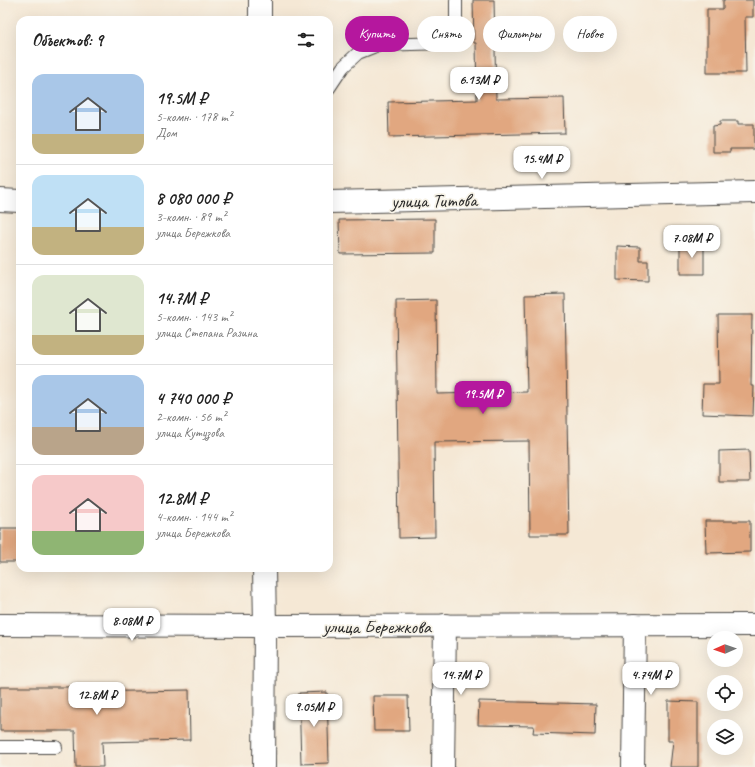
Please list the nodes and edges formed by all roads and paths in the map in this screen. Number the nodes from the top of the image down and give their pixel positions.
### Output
1 (260, 0) edge
2 (456, 0) edge
3 (260, 16) edge
4 (333, 82) edge
5 (755, 192) edge
6 (0, 200) edge
7 (16, 201) edge
8 (333, 202) edge
9 (264, 572) edge
10 (0, 625) edge
11 (444, 625) junction
12 (635, 625) junction
13 (755, 625) edge
14 (265, 626) junction
15 (56, 746) dead end
16 (0, 747) edge
17 (264, 767) edge
18 (443, 767) edge
19 (633, 767) edge

1 - 3 street
2 - 4 lane
5 - 8 street, улица Титова
6 - 7 street
9 - 14 street
10 - 14 street, улица Бережкова
11 - 12 street, улица Бережкова
11 - 14 street, улица Бережкова
11 - 18 street
12 - 13 street, улица Бережкова
12 - 19 street
14 - 17 street
15 - 16 lane

